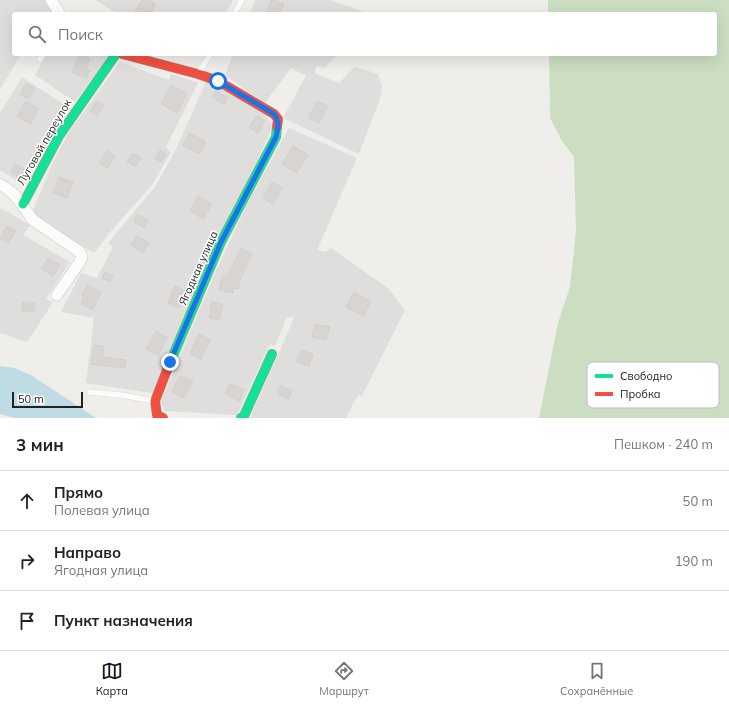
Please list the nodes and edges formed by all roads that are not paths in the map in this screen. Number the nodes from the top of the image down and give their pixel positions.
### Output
1 (51, 0) edge
2 (242, 0) edge
3 (59, 12) edge
4 (235, 12) edge
5 (115, 56) edge
6 (130, 56) edge
7 (209, 56) edge
8 (198, 74) junction
9 (0, 184) edge
10 (22, 204) junction
11 (57, 295) dead end
12 (272, 354) dead end
13 (89, 392) dead end
14 (155, 401) junction
15 (158, 417) edge
16 (242, 418) edge

1 - 3 street
2 - 4 lane
5 - 10 street, Луговой переулок
6 - 8 street
7 - 8 lane
8 - 14 street, Ягодная улица
9 - 10 street
10 - 11 street
12 - 16 street
13 - 14 lane
14 - 15 street, Ягодная улица

